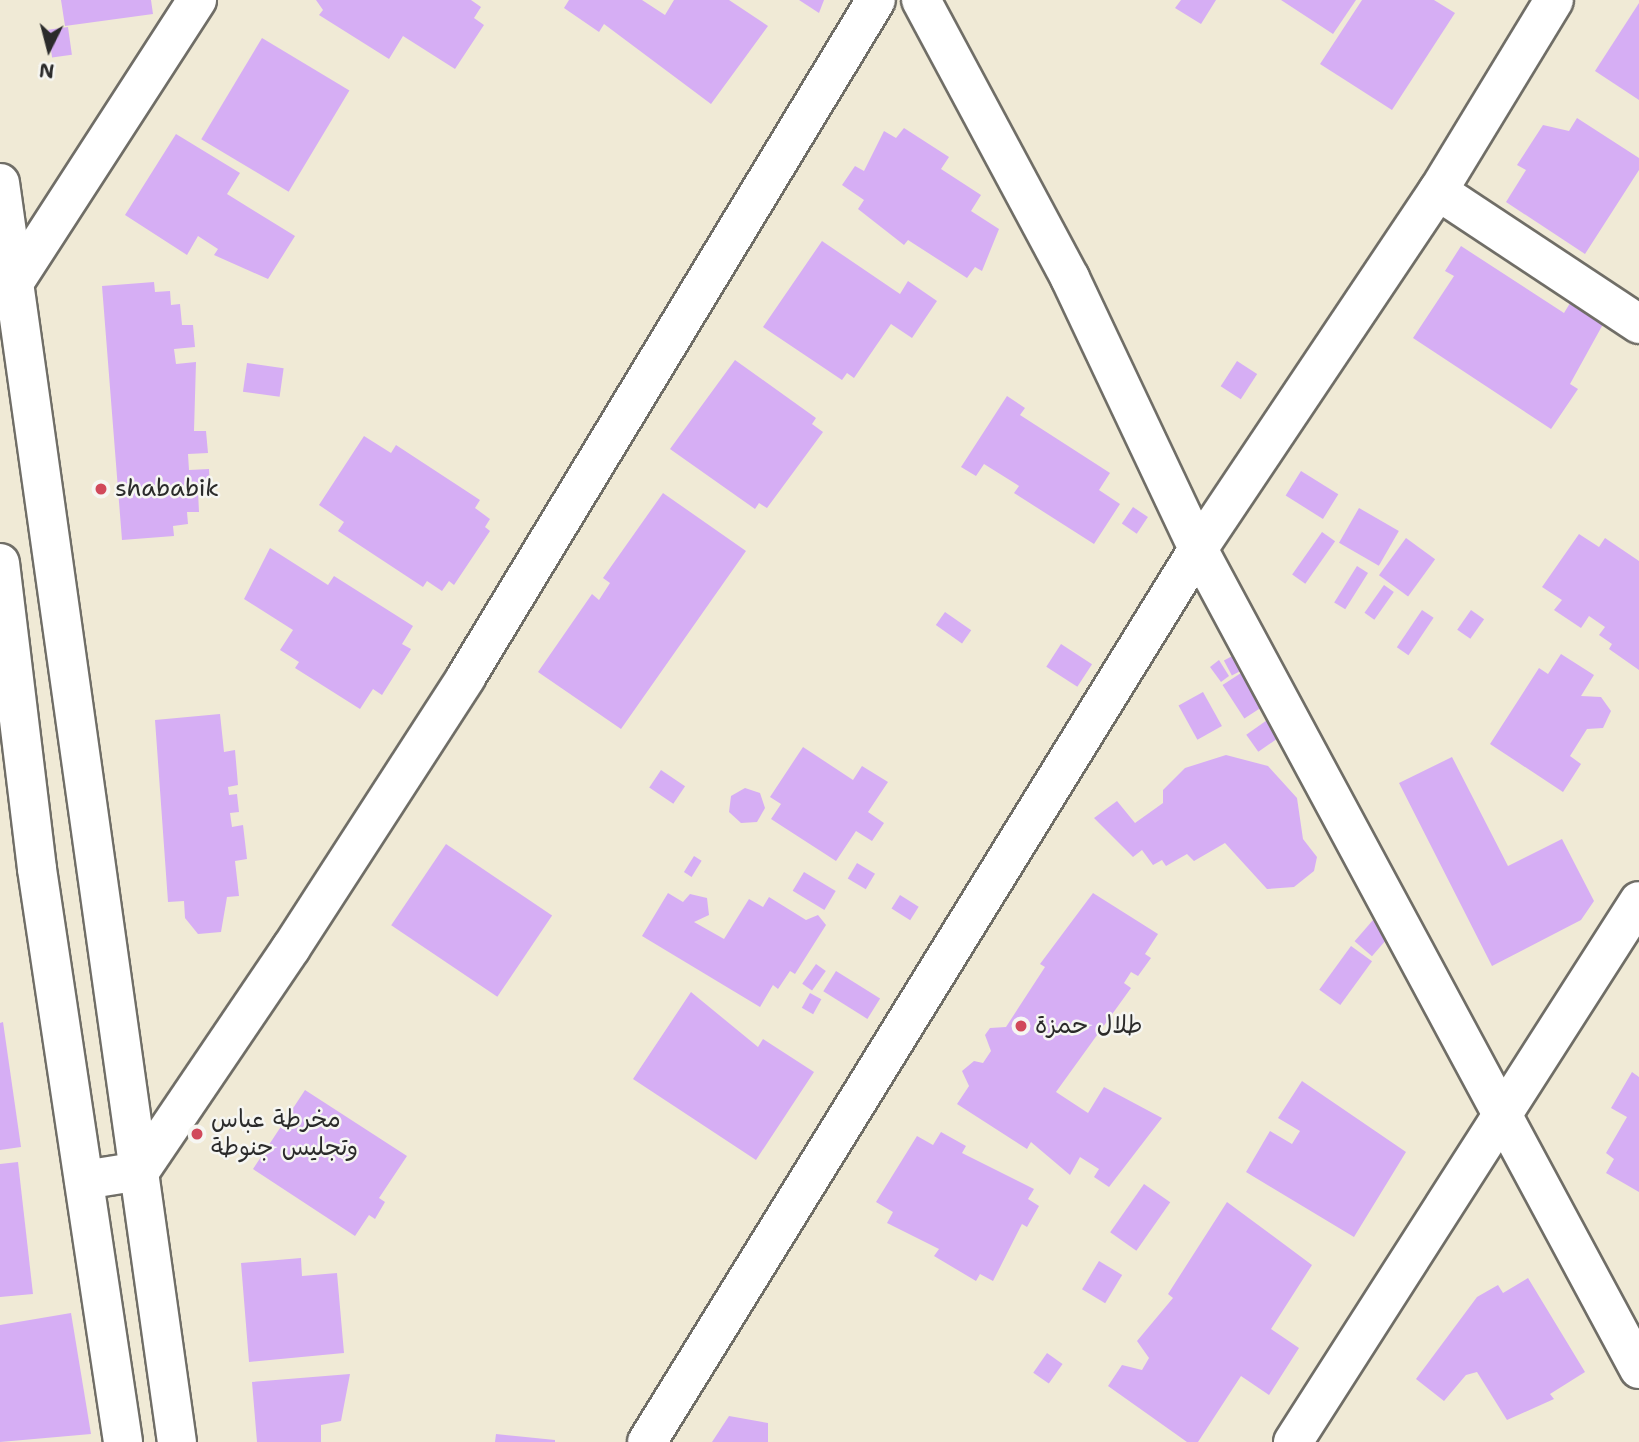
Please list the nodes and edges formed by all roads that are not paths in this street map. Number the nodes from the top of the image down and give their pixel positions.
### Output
1 (198, 0) edge
2 (876, 0) edge
3 (921, 0) edge
4 (1554, 0) edge
5 (0, 183) edge
6 (1438, 191) junction
7 (7, 284) edge
8 (1639, 324) edge
9 (1198, 549) junction
10 (0, 563) edge
11 (85, 824) junction
12 (33, 831) junction
13 (1639, 901) edge
14 (1504, 1113) junction
15 (141, 1171) junction
16 (84, 1180) junction
17 (1639, 1369) edge
18 (123, 1442) edge
19 (177, 1442) edge
20 (647, 1442) edge
21 (1293, 1442) edge

1 - 7 street
2 - 15 street
3 - 9 street
4 - 6 street
5 - 7 street
6 - 8 street
6 - 9 street
7 - 11 street
9 - 14 street
9 - 20 street
10 - 12 street
11 - 12 street
11 - 15 street
12 - 16 street
13 - 14 street
14 - 17 street
14 - 21 street
15 - 16 street
15 - 19 street
16 - 18 street

